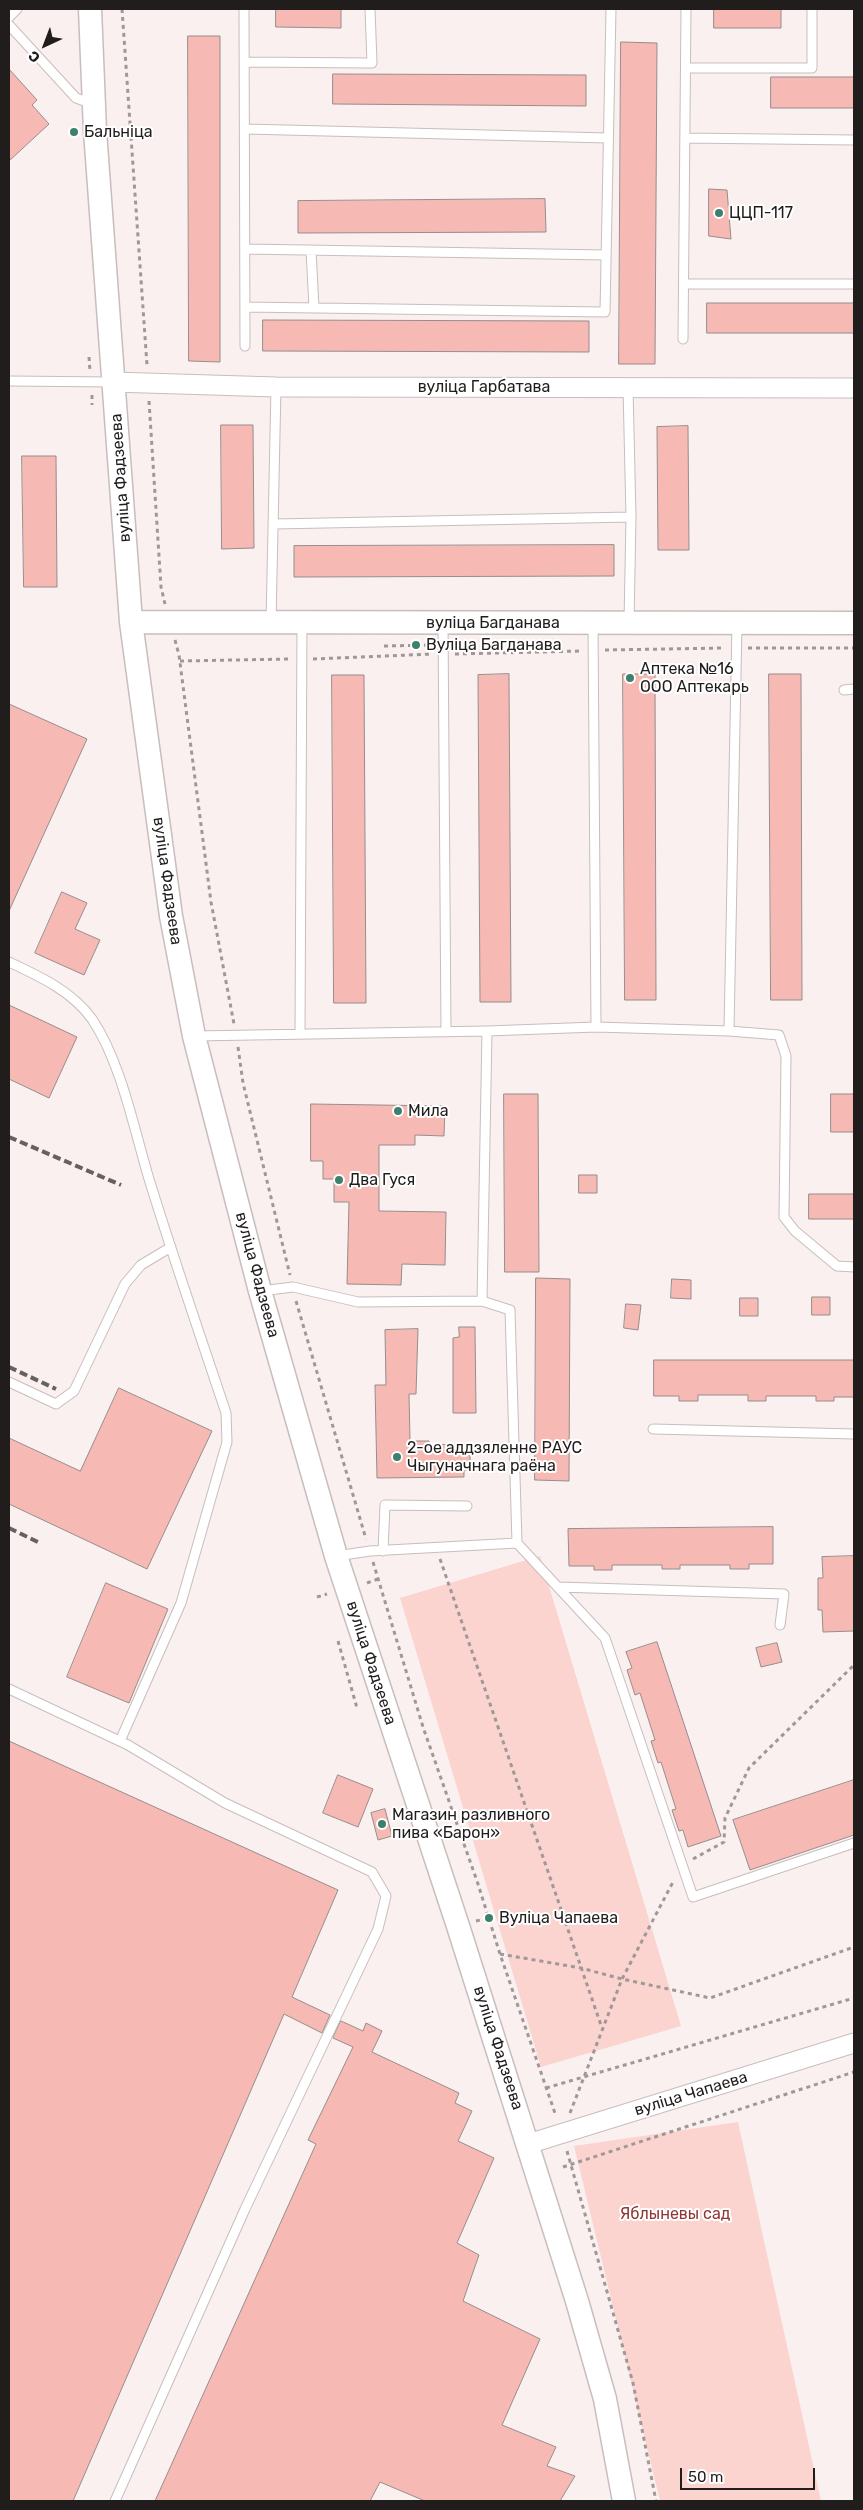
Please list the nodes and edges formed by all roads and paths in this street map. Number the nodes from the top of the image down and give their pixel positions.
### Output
1 (17, 9) edge
2 (90, 9) edge
3 (122, 9) edge
4 (244, 9) edge
5 (370, 9) edge
6 (611, 9) edge
7 (686, 9) edge
8 (812, 9) edge
9 (9, 16) edge
10 (9, 25) edge
11 (244, 62) junction
12 (686, 68) junction
13 (94, 104) junction
14 (245, 129) junction
15 (608, 138) junction
16 (685, 138) junction
17 (854, 140) edge
18 (245, 249) junction
19 (311, 250) junction
20 (606, 255) junction
21 (684, 284) junction
22 (854, 284) edge
23 (245, 307) junction
24 (314, 308) junction
25 (683, 339) dead end
26 (245, 346) dead end
27 (9, 381) edge
28 (113, 382) junction
29 (148, 383) junction
30 (276, 387) junction
31 (628, 387) junction
32 (854, 388) edge
33 (631, 517) junction
34 (274, 524) junction
35 (166, 607) dead end
36 (131, 622) junction
37 (271, 622) junction
38 (302, 622) junction
39 (443, 623) junction
40 (593, 623) junction
41 (629, 623) junction
42 (737, 623) junction
43 (854, 623) edge
44 (174, 636) dead end
45 (384, 646) dead end
46 (736, 648) junction
47 (854, 648) edge
48 (444, 650) junction
49 (593, 651) junction
50 (301, 659) junction
51 (180, 661) junction
52 (854, 689) edge
53 (844, 690) dead end
54 (9, 962) edge
55 (596, 1027) junction
56 (487, 1031) junction
57 (729, 1031) junction
58 (446, 1032) junction
59 (236, 1034) junction
60 (300, 1034) junction
61 (194, 1036) junction
62 (171, 1247) junction
63 (854, 1267) edge
64 (293, 1287) junction
65 (260, 1291) junction
66 (482, 1301) junction
67 (9, 1382) edge
68 (653, 1429) dead end
69 (854, 1434) edge
70 (467, 1506) dead end
71 (517, 1542) junction
72 (436, 1548) junction
73 (384, 1551) junction
74 (370, 1552) junction
75 (336, 1556) junction
76 (378, 1579) junction
77 (366, 1582) dead end
78 (559, 1587) junction
79 (327, 1594) dead end
80 (317, 1597) dead end
81 (780, 1625) dead end
82 (338, 1641) dead end
83 (9, 1689) edge
84 (357, 1708) dead end
85 (120, 1741) junction
86 (854, 1843) edge
87 (854, 1947) edge
88 (500, 1954) junction
89 (581, 1968) junction
90 (854, 1998) edge
91 (602, 2028) dead end
92 (854, 2044) edge
93 (854, 2072) edge
94 (546, 2088) junction
95 (562, 2135) junction
96 (528, 2144) junction
97 (572, 2165) junction
98 (563, 2167) dead end
99 (115, 2501) edge
100 (624, 2501) edge
101 (656, 2501) edge

1 - 9 lane
2 - 13 street, вуліца Фадзеева
3 - 29 path
4 - 11 lane
5 - 11 lane
6 - 15 lane
7 - 12 lane
8 - 12 lane
10 - 13 lane
11 - 14 lane
12 - 16 lane
13 - 28 street, вуліца Фадзеева
14 - 15 lane
14 - 18 lane
15 - 20 lane
16 - 17 lane
16 - 21 lane
18 - 19 lane
18 - 23 lane
19 - 20 lane
19 - 24 lane
20 - 24 lane
21 - 22 lane
21 - 25 lane
23 - 24 lane
23 - 26 lane
27 - 28 lane
28 - 29 street, вуліца Гарбатава
28 - 36 street, вуліца Фадзеева
29 - 30 street, вуліца Гарбатава
29 - 35 path
30 - 31 street, вуліца Гарбатава
30 - 34 lane
31 - 32 street, вуліца Гарбатава
31 - 33 lane
33 - 34 lane
33 - 41 lane
34 - 37 lane
36 - 37 street, вуліца Багданава
36 - 61 street, вуліца Фадзеева
37 - 38 street, вуліца Багданава
38 - 39 street, вуліца Багданава
38 - 50 lane
39 - 40 street, вуліца Багданава
39 - 48 lane
40 - 41 street, вуліца Багданава
40 - 49 lane
41 - 42 street, вуліца Багданава
42 - 43 street, вуліца Багданава
42 - 46 lane
44 - 51 path
45 - 48 path
46 - 47 path
46 - 49 path
46 - 57 lane
48 - 49 path
48 - 50 path
48 - 58 lane
49 - 55 lane
50 - 51 path
50 - 60 lane
51 - 59 path
52 - 53 lane
54 - 62 lane
55 - 56 lane
55 - 57 lane
56 - 58 lane
56 - 66 lane
57 - 63 lane
58 - 60 lane
59 - 60 lane
59 - 61 lane
59 - 64 path
61 - 65 street, вуліца Фадзеева
62 - 67 lane
62 - 85 lane
64 - 65 lane
64 - 66 lane
64 - 74 path
65 - 75 street, вуліца Фадзеева
66 - 71 lane
68 - 69 lane
70 - 73 lane
71 - 72 lane
71 - 78 lane
72 - 73 lane
72 - 89 path
73 - 74 lane
74 - 75 lane
74 - 76 path
75 - 96 street, вуліца Фадзеева
76 - 77 path
76 - 88 path
78 - 81 lane
78 - 86 lane
79 - 80 path
82 - 84 path
83 - 85 lane
85 - 99 lane
87 - 89 path
88 - 89 path
88 - 94 path
89 - 91 path
90 - 94 path
92 - 95 street, вуліца Чапаева
93 - 97 path
94 - 95 path
95 - 96 street, вуліца Чапаева
95 - 97 path
96 - 100 street, вуліца Фадзеева
97 - 98 path
97 - 101 path

